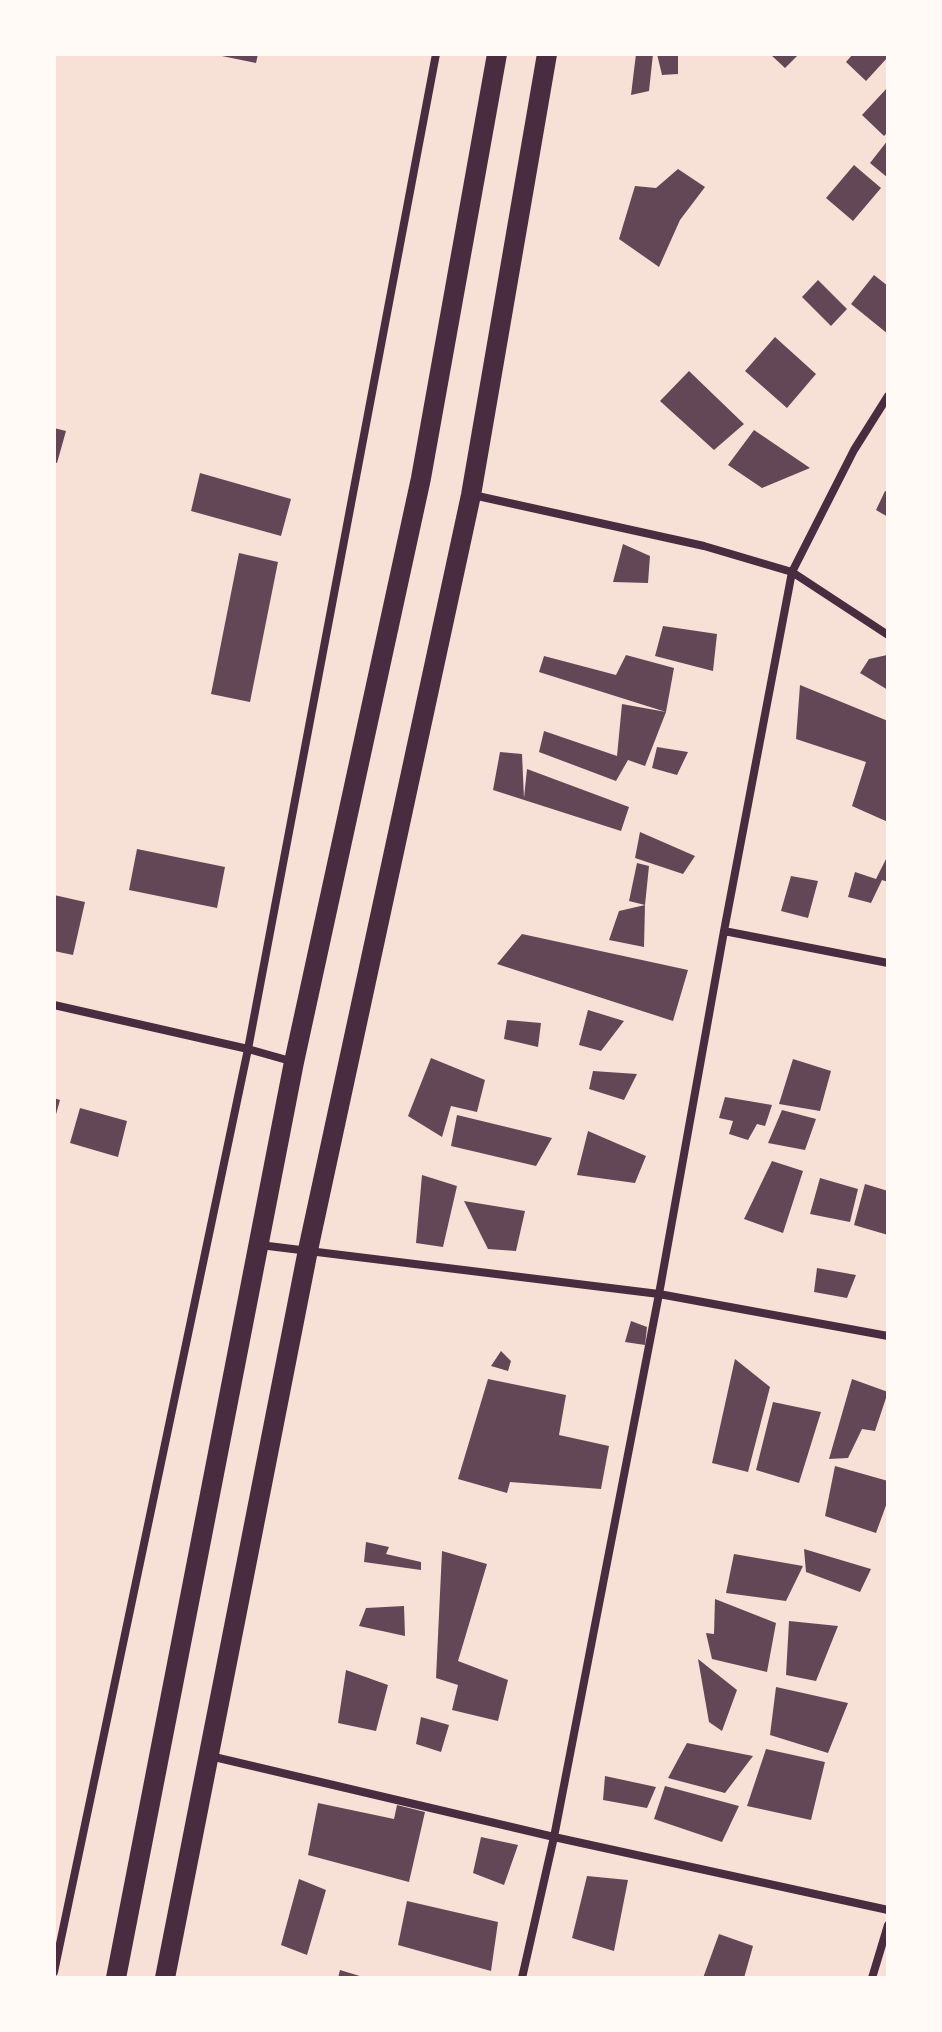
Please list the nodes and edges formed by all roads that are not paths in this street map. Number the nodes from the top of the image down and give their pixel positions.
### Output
1 (436, 54) edge
2 (497, 54) edge
3 (547, 54) edge
4 (888, 396) edge
5 (471, 495) junction
6 (792, 572) junction
7 (888, 635) edge
8 (724, 931) junction
9 (888, 963) edge
10 (54, 1005) edge
11 (248, 1049) junction
12 (294, 1062) junction
13 (259, 1245) junction
14 (308, 1250) junction
15 (659, 1294) junction
16 (888, 1336) edge
17 (207, 1755) junction
18 (554, 1837) junction
19 (888, 1910) edge
20 (888, 1925) edge
21 (54, 1972) edge
22 (116, 1978) edge
23 (165, 1978) edge
24 (522, 1978) edge
25 (872, 1978) edge

1 - 11 street
2 - 12 main road
3 - 5 main road
4 - 6 street
5 - 6 street
5 - 14 main road
6 - 7 street
6 - 8 street
8 - 9 street
8 - 15 street
10 - 11 street
11 - 12 street
11 - 21 street
12 - 13 main road
13 - 14 street
13 - 22 main road
14 - 15 street
14 - 17 main road
15 - 16 street
15 - 18 street
17 - 18 street
17 - 23 main road
18 - 19 street
18 - 24 street
20 - 25 street

